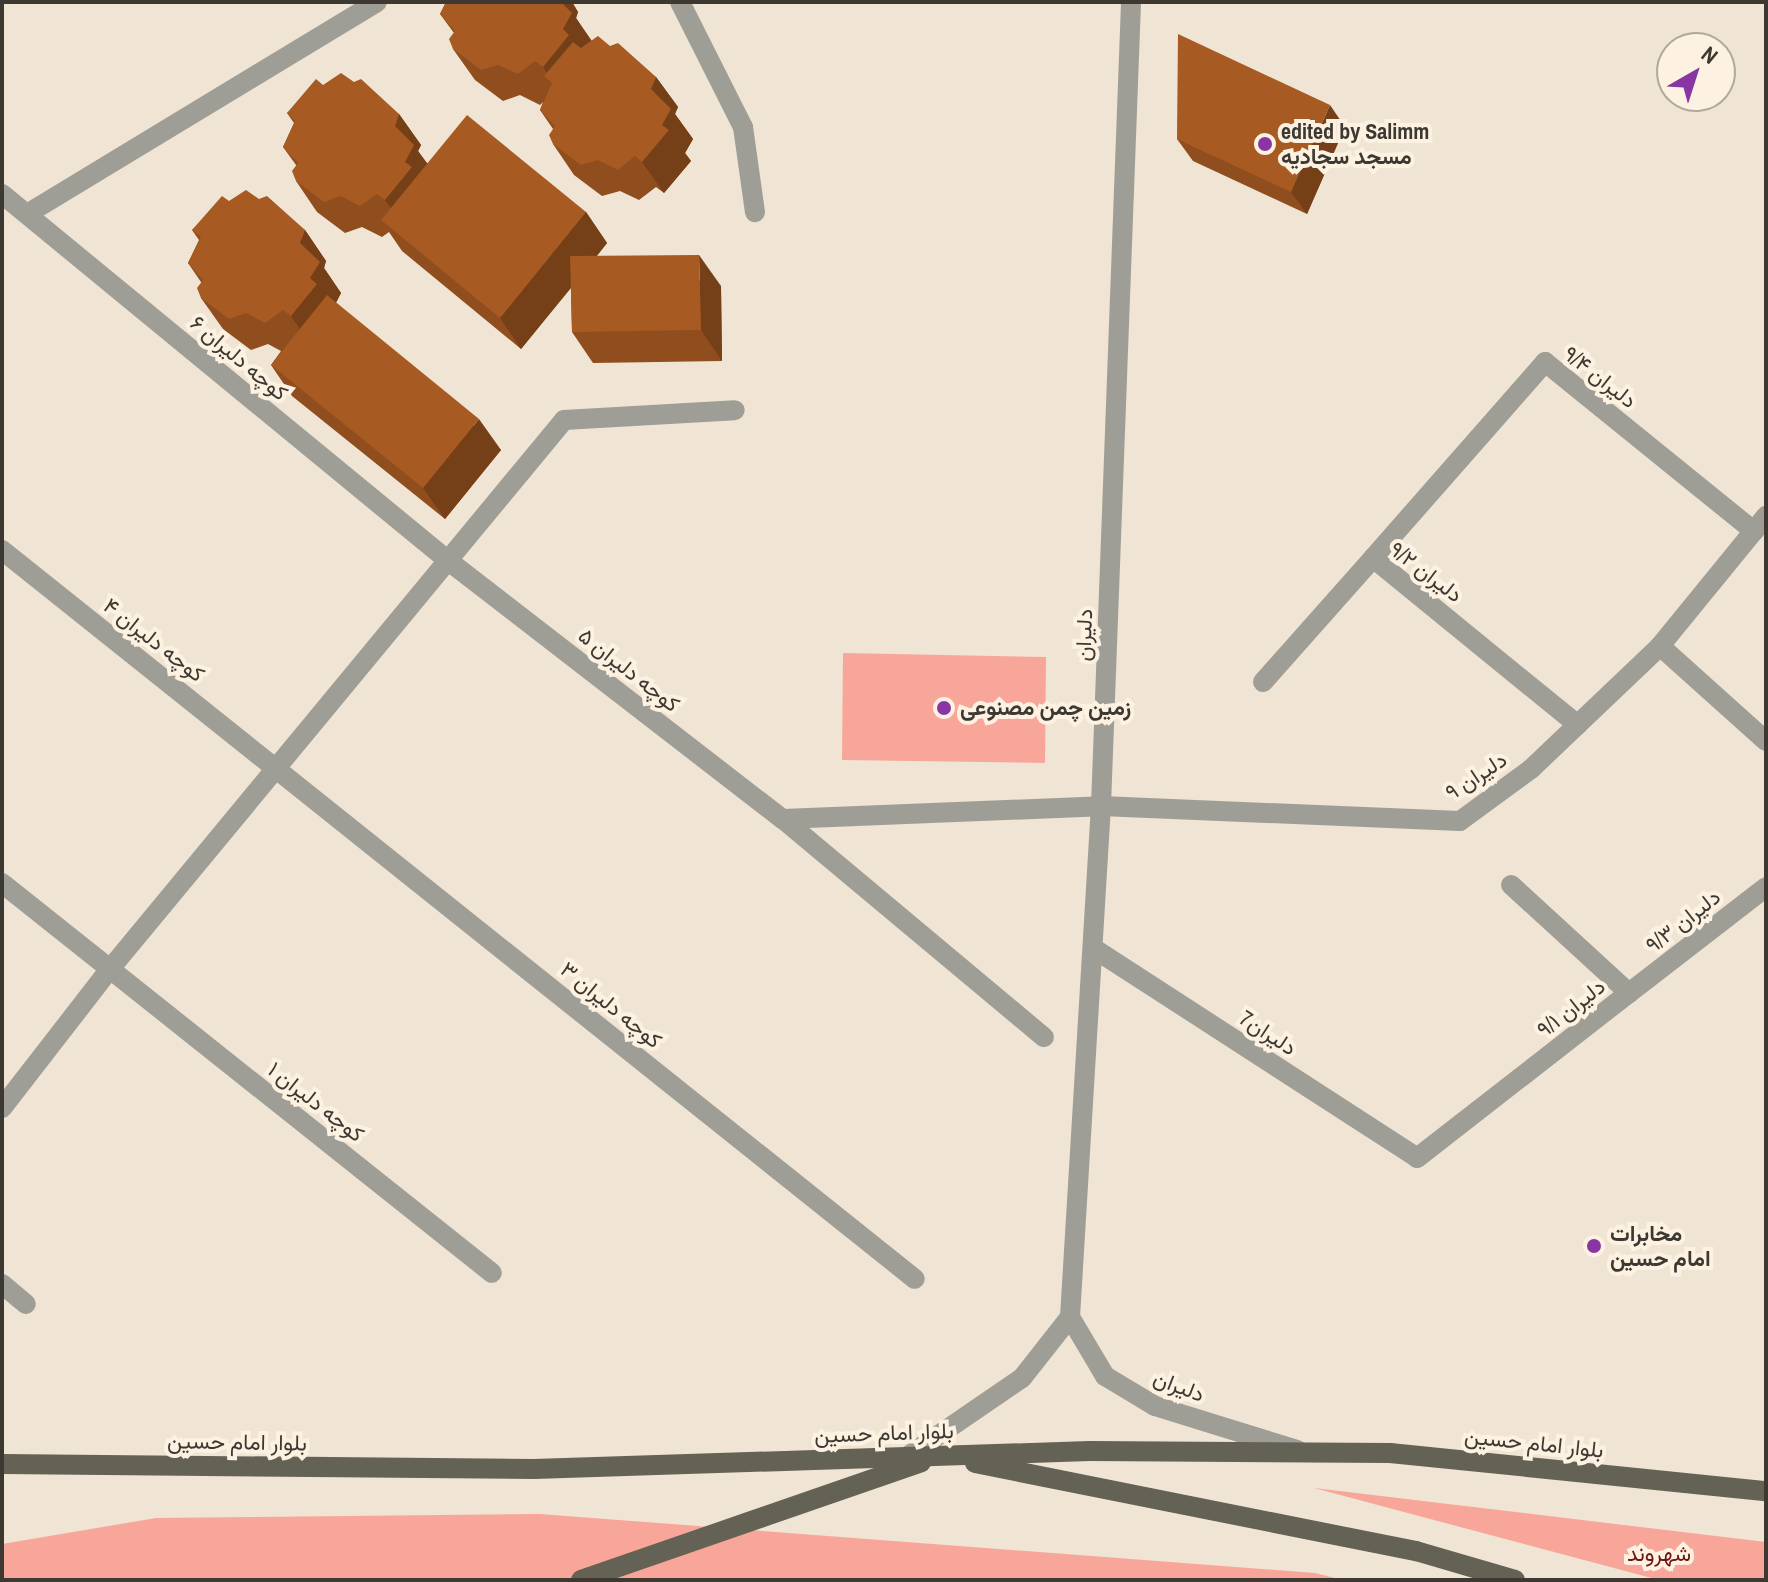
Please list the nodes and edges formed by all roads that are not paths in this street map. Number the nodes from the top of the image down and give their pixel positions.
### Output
1 (377, 2) edge
2 (680, 2) edge
3 (1131, 2) edge
4 (2, 194) edge
5 (755, 212) dead end
6 (27, 214) junction
7 (735, 410) dead end
8 (1760, 524) edge
9 (2, 550) edge
10 (1373, 558) junction
11 (446, 559) junction
12 (1660, 646) junction
13 (1263, 682) dead end
14 (1578, 725) junction
15 (1766, 741) edge
16 (277, 768) junction
17 (1101, 806) junction
18 (783, 819) junction
19 (2, 883) edge
20 (1511, 885) dead end
21 (1766, 887) edge
22 (1093, 948) junction
23 (110, 969) junction
24 (1629, 993) junction
25 (1044, 1037) dead end
26 (2, 1108) edge
27 (1417, 1158) joint
28 (492, 1273) dead end
29 (915, 1279) dead end
30 (2, 1284) edge
31 (26, 1304) dead end
32 (1070, 1317) junction
33 (1305, 1452) junction
34 (939, 1455) junction
35 (908, 1456) junction
36 (2, 1464) edge
37 (1766, 1491) edge
38 (581, 1580) edge
39 (1515, 1580) edge

1 - 6 street
2 - 5 street
3 - 17 street, دلیران
4 - 6 street, کوچه دلیران ۶
6 - 11 street, کوچه دلیران ۶
7 - 11 street
8 - 10 street, دلیران ۹/۴
8 - 12 street, دلیران ۹
9 - 16 street, کوچه دلیران ۴
10 - 13 street, دلیران ۹/۲
10 - 14 street, دلیران ۹/۲
11 - 16 street
11 - 18 street, کوچه دلیران ۵
12 - 14 street, دلیران ۹
12 - 15 street
14 - 17 street, دلیران ۹
16 - 23 street
16 - 29 street, کوچه دلیران ۳
17 - 18 street
17 - 22 street, دلیران
18 - 25 street, کوچه دلیران ۵
19 - 23 street, کوچه دلیران ۱
20 - 24 street, دلیران ۹/۱
21 - 24 street, دلیران ۹/۳
22 - 27 street, دلیران7
22 - 32 street, دلیران
23 - 26 street
23 - 28 street, کوچه دلیران ۱
24 - 27 street, دلیران ۹/۱
30 - 31 street
32 - 33 street, دلیران
32 - 35 street
33 - 34 main road, بلوار امام حسین
33 - 37 main road, بلوار امام حسین
34 - 35 main road, بلوار امام حسین
34 - 38 main road
34 - 39 main road
35 - 36 main road, بلوار امام حسین

